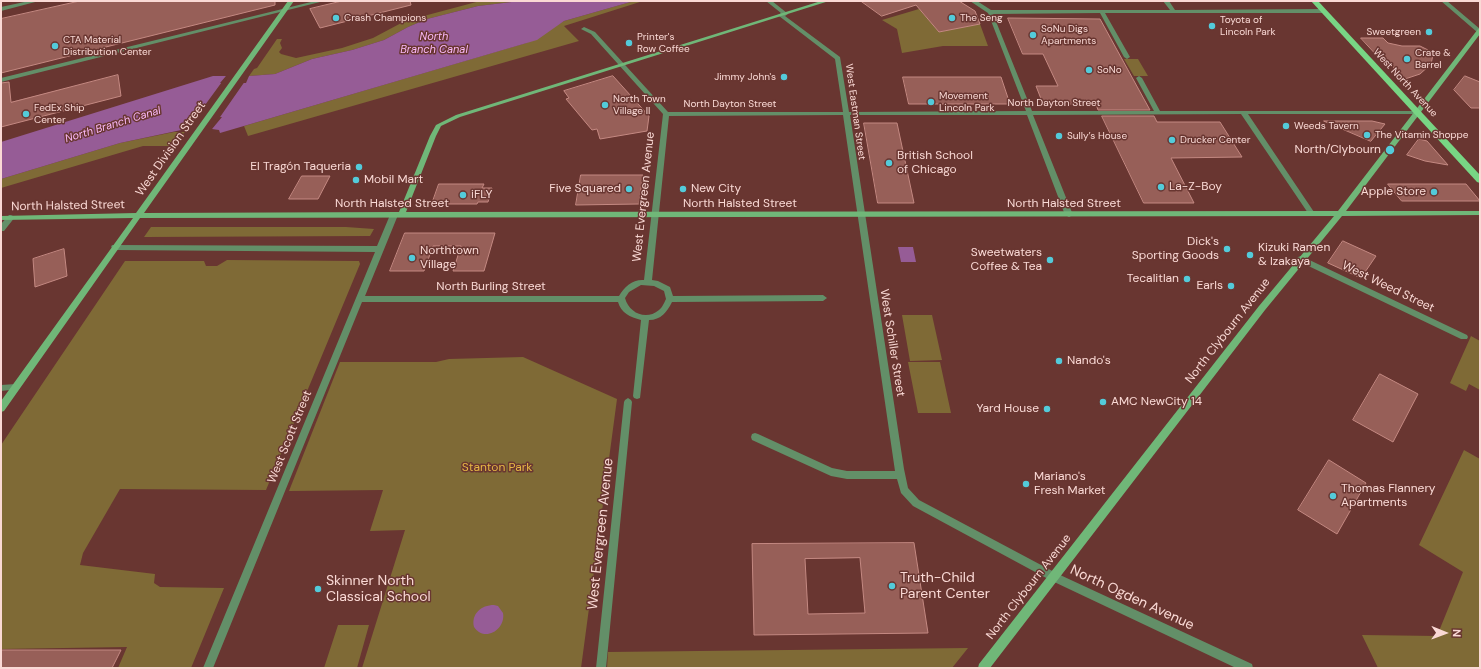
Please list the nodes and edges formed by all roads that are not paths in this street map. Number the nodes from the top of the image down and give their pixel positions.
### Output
1 (36, 1) edge
2 (291, 1) edge
3 (321, 1) edge
4 (769, 1) edge
5 (826, 1) edge
6 (973, 1) edge
7 (1166, 1) edge
8 (1314, 1) edge
9 (1444, 1) edge
10 (18, 3) edge
11 (1, 9) edge
12 (284, 10) junction
13 (1173, 11) junction
14 (1323, 11) junction
15 (990, 12) junction
16 (1101, 12) junction
17 (783, 14) junction
18 (584, 29) dead end
19 (1480, 31) edge
20 (1127, 57) dead end
21 (621, 65) junction
22 (1139, 78) dead end
23 (1, 80) edge
24 (1158, 112) junction
25 (1243, 112) junction
26 (1417, 112) junction
27 (846, 113) junction
28 (1029, 113) junction
29 (666, 114) junction
30 (1480, 180) edge
31 (1480, 213) edge
32 (1312, 214) junction
33 (1339, 214) junction
34 (398, 215) junction
35 (655, 215) junction
36 (860, 215) junction
37 (1068, 215) junction
38 (138, 216) junction
39 (1, 218) edge
40 (11, 218) junction
41 (1, 229) edge
42 (115, 247) junction
43 (381, 249) junction
44 (1301, 259) junction
45 (648, 282) junction
46 (823, 298) dead end
47 (360, 299) junction
48 (621, 299) junction
49 (670, 299) junction
50 (645, 318) junction
51 (1464, 337) dead end
52 (16, 387) junction
53 (1, 388) edge
54 (637, 396) dead end
55 (628, 402) dead end
56 (1, 408) edge
57 (754, 437) dead end
58 (900, 475) junction
59 (1054, 577) junction
60 (208, 668) edge
61 (601, 668) edge
62 (984, 668) edge
63 (1248, 668) edge

1 - 10 street
2 - 12 main road, West Division Street
3 - 12 street
4 - 17 street, West Eastman Street
5 - 17 main road
6 - 15 street
7 - 13 street
8 - 14 main road, West North Avenue
9 - 19 street
10 - 11 street
12 - 23 street
12 - 38 main road, West Division Street
13 - 14 street
13 - 16 street
14 - 26 main road, West North Avenue
15 - 16 street
15 - 28 street
16 - 20 street
17 - 21 main road
17 - 27 street, West Eastman Street
18 - 21 street
19 - 26 main road, North Clybourn Avenue
21 - 29 street
21 - 34 main road, West Scott Street
22 - 24 street
24 - 25 street, North Dayton Street
24 - 28 street, North Dayton Street
25 - 26 street, North Dayton Street
25 - 32 street
26 - 30 main road, West North Avenue
26 - 33 main road, North Clybourn Avenue
27 - 28 street, North Dayton Street
27 - 29 street, North Dayton Street
27 - 36 street, West Eastman Street
28 - 37 street
29 - 35 street, West Evergreen Avenue
31 - 33 main road, North Halsted Street
32 - 33 main road, North Halsted Street
32 - 37 main road, North Halsted Street
33 - 44 main road, North Clybourn Avenue
34 - 35 main road, North Halsted Street
34 - 38 main road, North Halsted Street
34 - 43 street, West Scott Street
35 - 36 main road, North Halsted Street
35 - 45 street, West Evergreen Avenue
36 - 37 main road, North Halsted Street
36 - 58 street, West Schiller Street
38 - 40 main road, North Halsted Street
38 - 42 main road, West Division Street
39 - 40 main road, North Halsted Street
40 - 41 street
42 - 43 street
42 - 52 main road, West Division Street
43 - 47 street, West Scott Street
44 - 51 street, West Weed Street
44 - 59 main road, North Clybourn Avenue
45 - 48 street
45 - 49 street
46 - 49 street
47 - 48 street, North Burling Street
47 - 60 street, West Scott Street
48 - 50 street
49 - 50 street
50 - 54 street
52 - 53 street
52 - 56 main road, West Division Street
55 - 61 street, West Evergreen Avenue
57 - 58 street
58 - 59 street, North Ogden Avenue
59 - 62 main road, North Clybourn Avenue
59 - 63 street, North Ogden Avenue

